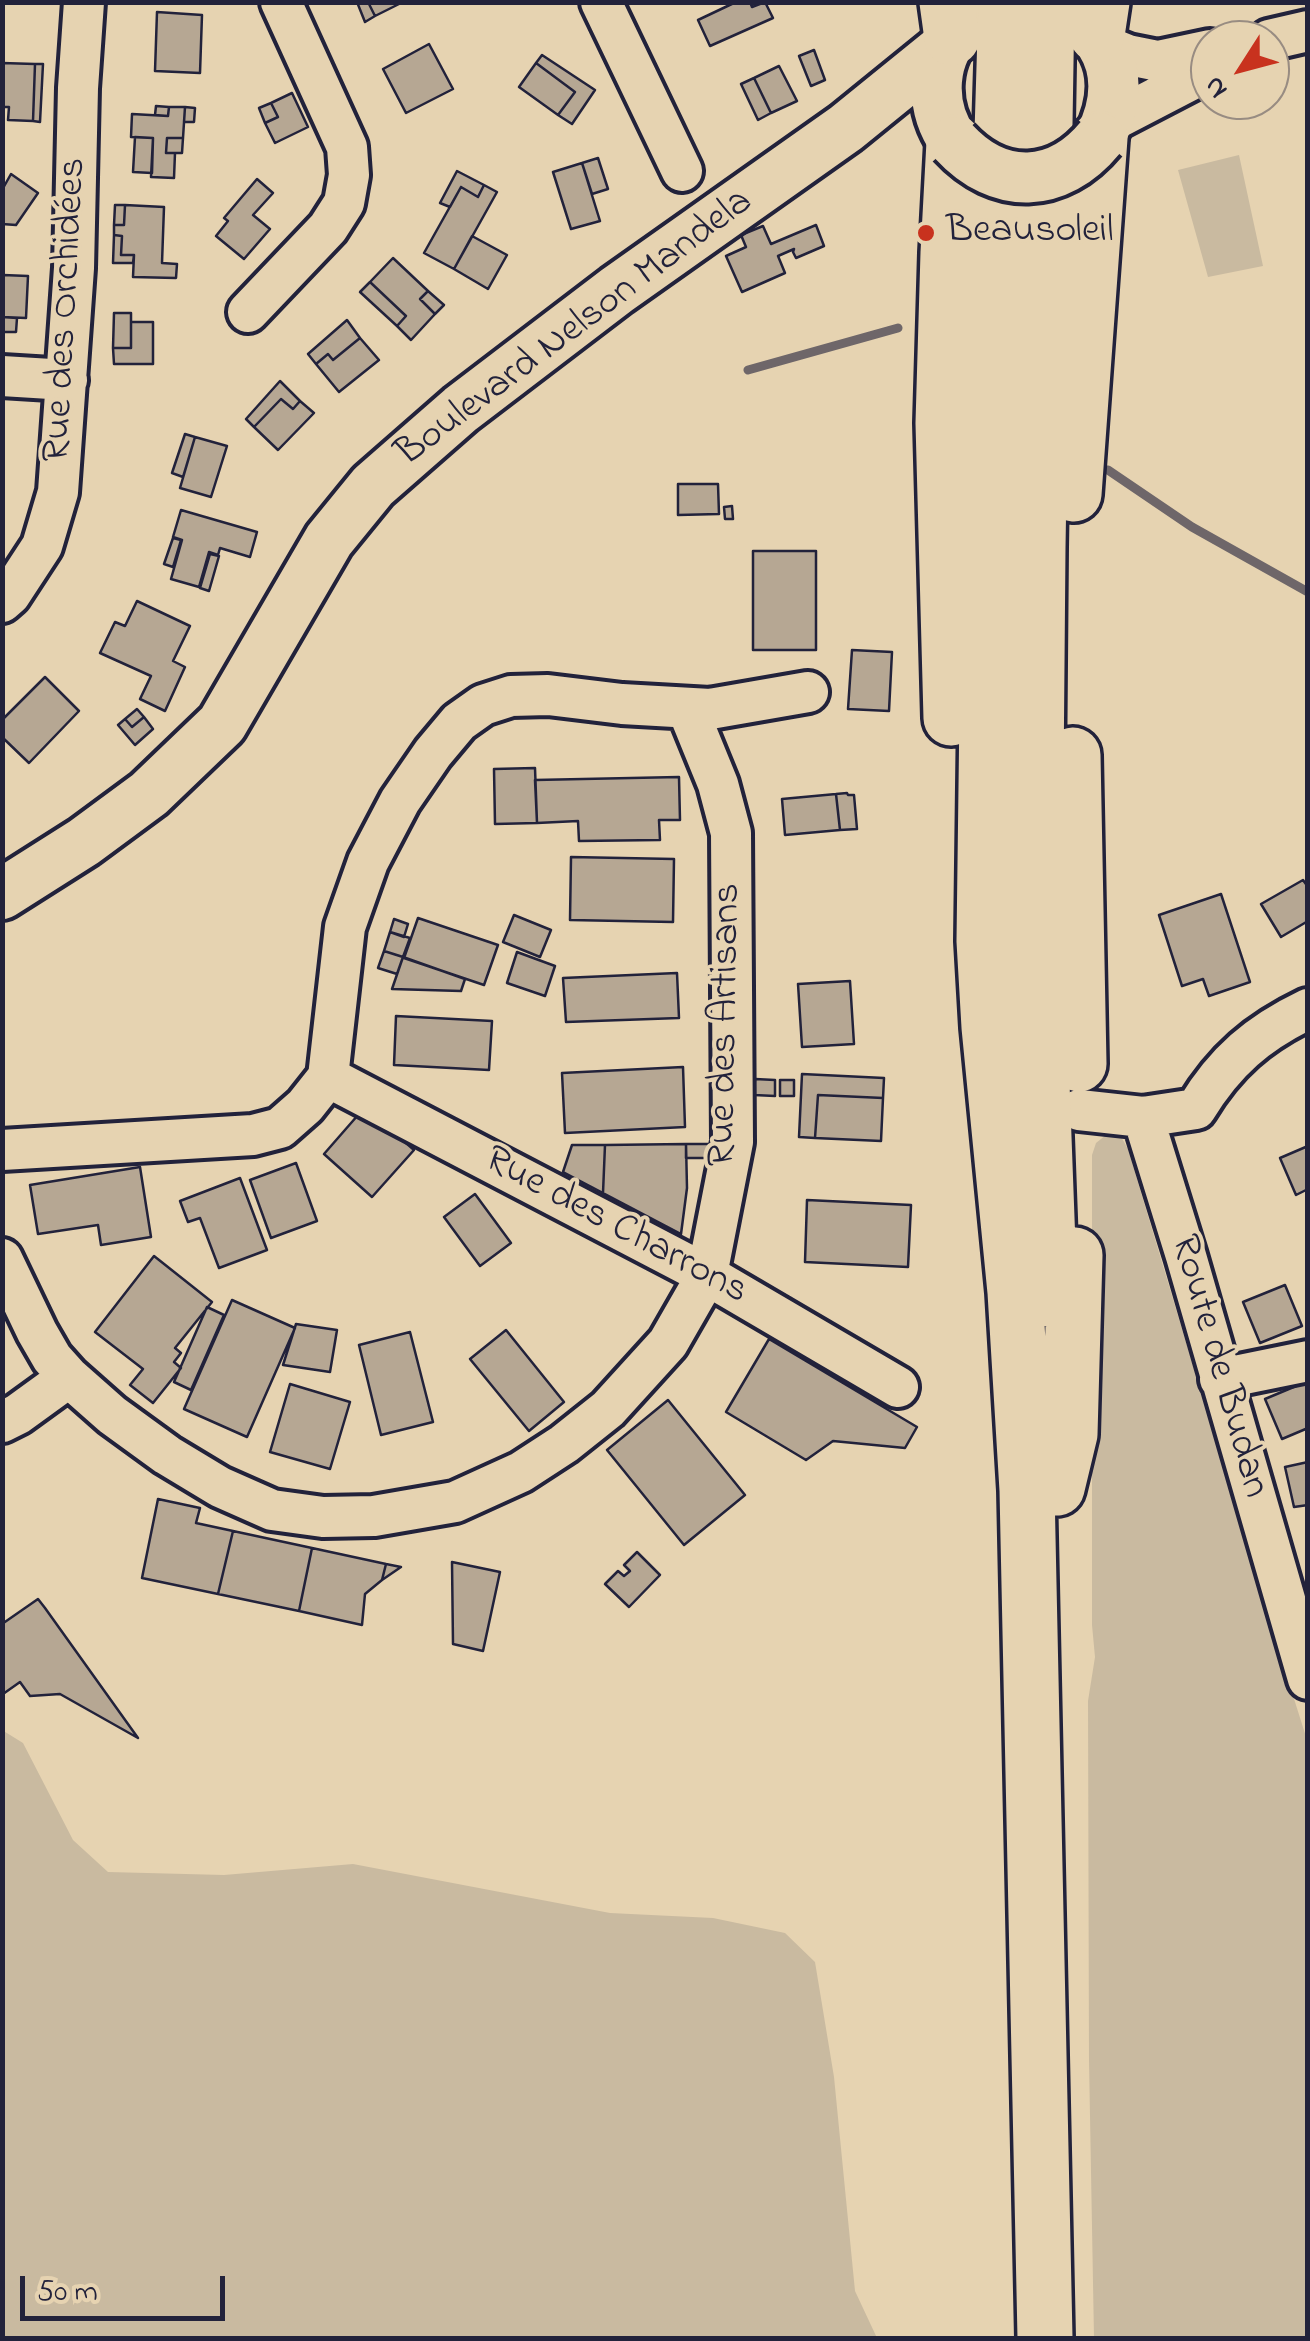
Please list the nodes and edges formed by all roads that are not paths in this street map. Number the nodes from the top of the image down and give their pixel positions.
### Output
1 (84, 2) edge
2 (281, 2) edge
3 (602, 2) edge
4 (1003, 2) edge
5 (1048, 2) edge
6 (1101, 27) edge
7 (949, 29) edge
8 (1190, 55) edge
9 (1190, 81) edge
10 (846, 128) junction
11 (1104, 130) junction
12 (952, 138) junction
13 (682, 171) dead end
14 (248, 312) dead end
15 (2, 376) edge
16 (67, 380) junction
17 (2, 602) edge
18 (808, 692) dead end
19 (687, 708) junction
20 (2, 894) edge
21 (1308, 1009) edge
22 (328, 1077) junction
23 (1080, 1110) junction
24 (1143, 1118) junction
25 (2, 1150) edge
26 (2, 1259) edge
27 (707, 1275) junction
28 (1308, 1361) edge
29 (69, 1377) junction
30 (1220, 1378) junction
31 (898, 1387) dead end
32 (2, 1422) edge
33 (1042, 1489) junction
34 (1308, 1679) edge
35 (1046, 2338) edge
36 (1070, 2338) edge

1 - 16 street, Rue des Orchidées
2 - 14 street
3 - 13 street
4 - 7 main road, Boulevard Nelson Mandela
4 - 33 highway
5 - 6 main road
5 - 33 highway
6 - 8 street
6 - 11 main road
7 - 10 main road, Boulevard Nelson Mandela
7 - 12 main road
9 - 11 street
10 - 12 main road, Boulevard Nelson Mandela
10 - 20 main road, Boulevard Nelson Mandela
11 - 12 main road, bridge
11 - 23 highway
12 - 33 highway
15 - 16 street
16 - 17 street, Rue des Orchidées
18 - 19 street
19 - 22 street
19 - 27 street, Rue des Artisans
21 - 24 street
22 - 25 street
22 - 27 street, Rue des Charrons
23 - 24 street
23 - 33 highway
24 - 30 street, Route de Budan
26 - 29 street, Rue des Artisans
27 - 29 street, Rue des Artisans
27 - 31 street, Rue des Charrons
28 - 30 street
29 - 32 street
30 - 34 street, Route de Budan
33 - 35 highway
33 - 36 highway

